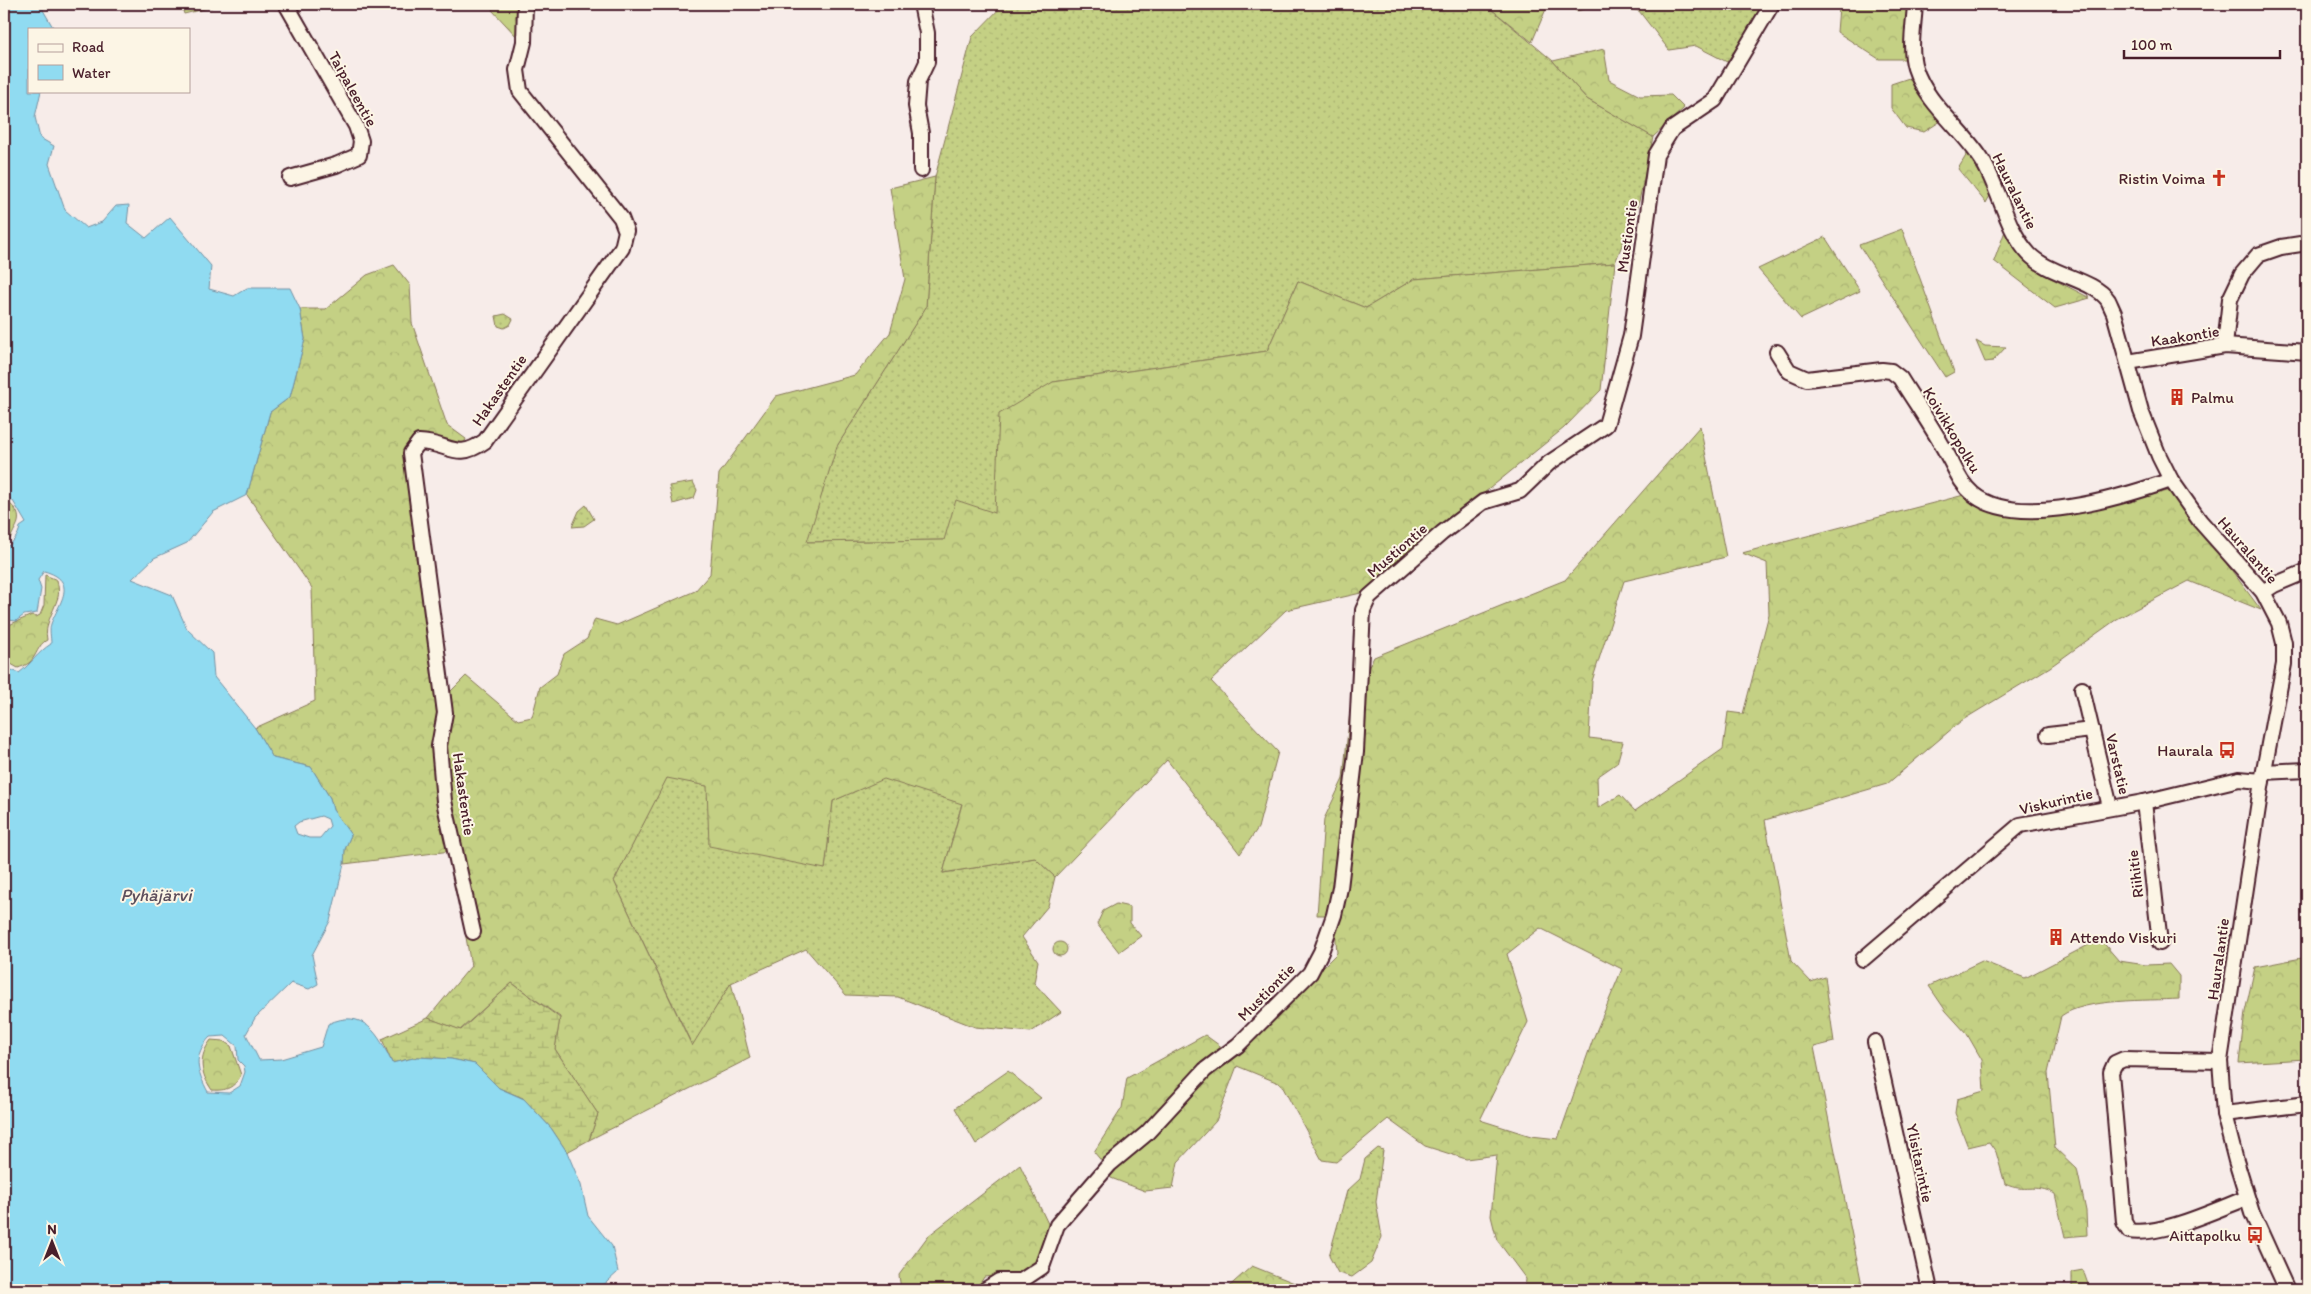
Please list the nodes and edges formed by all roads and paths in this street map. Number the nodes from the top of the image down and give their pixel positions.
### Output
1 (286, 4) edge
2 (525, 4) edge
3 (921, 4) edge
4 (1772, 4) edge
5 (1915, 4) edge
6 (921, 170) dead end
7 (290, 178) dead end
8 (2307, 243) edge
9 (2225, 346) junction
10 (1777, 352) dead end
11 (2307, 352) edge
12 (2128, 362) junction
13 (2171, 480) junction
14 (2307, 571) edge
15 (2263, 592) junction
16 (2082, 689) dead end
17 (2092, 730) junction
18 (2048, 735) dead end
19 (2307, 770) edge
20 (2263, 776) junction
21 (2144, 802) junction
22 (2110, 807) junction
23 (473, 932) dead end
24 (2160, 942) dead end
25 (1862, 959) dead end
26 (1876, 1042) dead end
27 (2220, 1061) junction
28 (2307, 1104) edge
29 (2224, 1114) junction
30 (2247, 1198) junction
31 (985, 1290) edge
32 (1930, 1290) edge
33 (2287, 1290) edge

1 - 7 street, Taipaleentie
2 - 23 street, Hakastentie
3 - 6 street
4 - 31 street, Mustiontie
5 - 12 street, Hauralantie
8 - 9 street
9 - 11 street, Kaakontie
9 - 12 street, Kaakontie
10 - 13 street, Koivikkopolku
12 - 13 street, Hauralantie
13 - 15 street, Hauralantie
14 - 15 street
15 - 20 street, Hauralantie
16 - 17 street, Varstatie
17 - 18 street, Varstatie
17 - 22 street, Varstatie
19 - 20 street, Viskurintie
20 - 21 street, Viskurintie
20 - 27 street, Hauralantie
21 - 22 street, Viskurintie
21 - 24 street, Riihitie
22 - 25 street, Viskurintie
26 - 32 street, Ylisitarintie
27 - 29 street, Hauralantie
27 - 30 street
28 - 29 street
29 - 30 street, Hauralantie
30 - 33 street, Hauralantie

